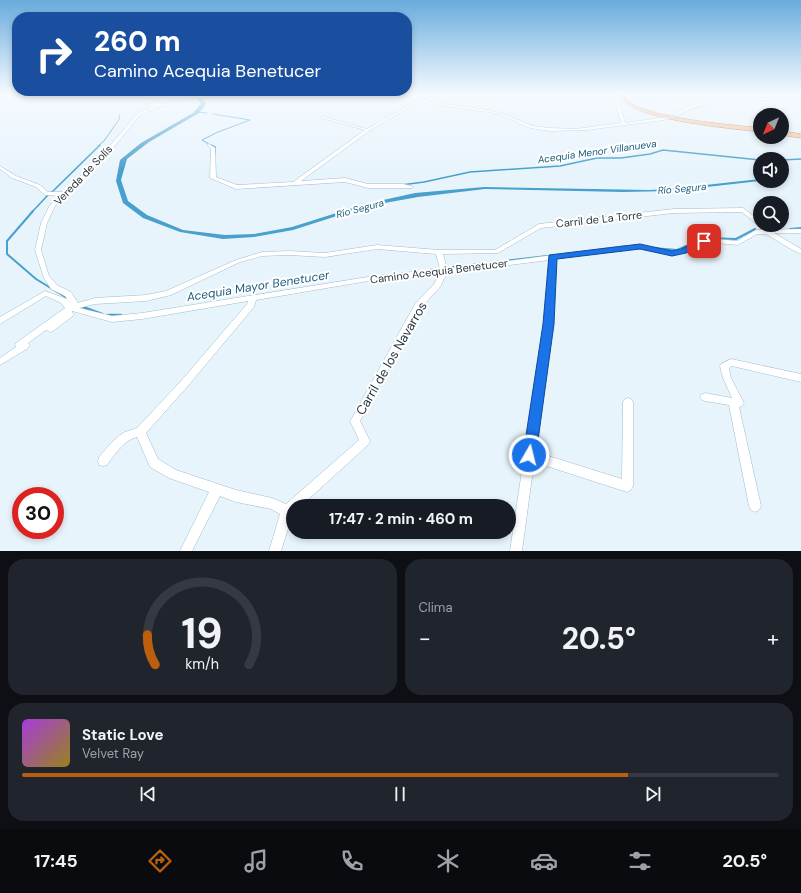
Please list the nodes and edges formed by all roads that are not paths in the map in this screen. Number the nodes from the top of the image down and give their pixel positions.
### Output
1 (135, 119) edge
2 (328, 119) edge
3 (388, 119) edge
4 (515, 119) edge
5 (621, 119) edge
6 (657, 119) edge
7 (692, 119) edge
8 (623, 124) junction
9 (753, 128) edge
10 (368, 130) junction
11 (789, 133) edge
12 (801, 135) edge
13 (209, 145) dead end
14 (0, 167) edge
15 (294, 184) junction
16 (410, 187) dead end
17 (64, 194) junction
18 (753, 219) edge
19 (789, 231) edge
20 (801, 231) edge
21 (756, 232) edge
22 (768, 232) edge
23 (439, 252) junction
24 (801, 252) edge
25 (552, 257) junction
26 (444, 271) junction
27 (253, 298) junction
28 (75, 307) junction
29 (0, 321) edge
30 (24, 347) junction
31 (0, 362) edge
32 (801, 378) edge
33 (705, 397) dead end
34 (628, 402) dead end
35 (733, 402) junction
36 (140, 432) junction
37 (529, 455) junction
38 (103, 460) dead end
39 (217, 489) junction
40 (301, 499) edge
41 (755, 506) dead end
42 (286, 511) edge
43 (286, 515) edge
44 (186, 551) edge
45 (275, 551) edge
46 (516, 551) edge

1 - 17 street, Vereda de Solís
2 - 10 street
3 - 10 street
4 - 8 street
5 - 8 street
6 - 8 street
7 - 9 main road
10 - 15 street
11 - 12 main road
13 - 15 street
14 - 17 street
15 - 16 street
17 - 28 street, Vereda de Solís
18 - 23 street, Carril de La Torre
19 - 20 street, Camino Acequia Benetucer
21 - 25 street, Camino Acequia Benetucer
22 - 24 street, Carril de La Torre
23 - 26 street
23 - 28 street, Carril de La Torre
25 - 26 street, Camino Acequia Benetucer
25 - 37 street
26 - 27 street, Camino Acequia Benetucer
26 - 40 street, Carril de los Navarros
27 - 28 street, Camino Acequia Benetucer
27 - 36 street
28 - 30 street
29 - 30 street
30 - 31 street
32 - 35 street
33 - 35 street
34 - 37 street
35 - 41 street
36 - 38 street
36 - 39 street
37 - 46 street
39 - 42 street
39 - 44 street
43 - 45 street

